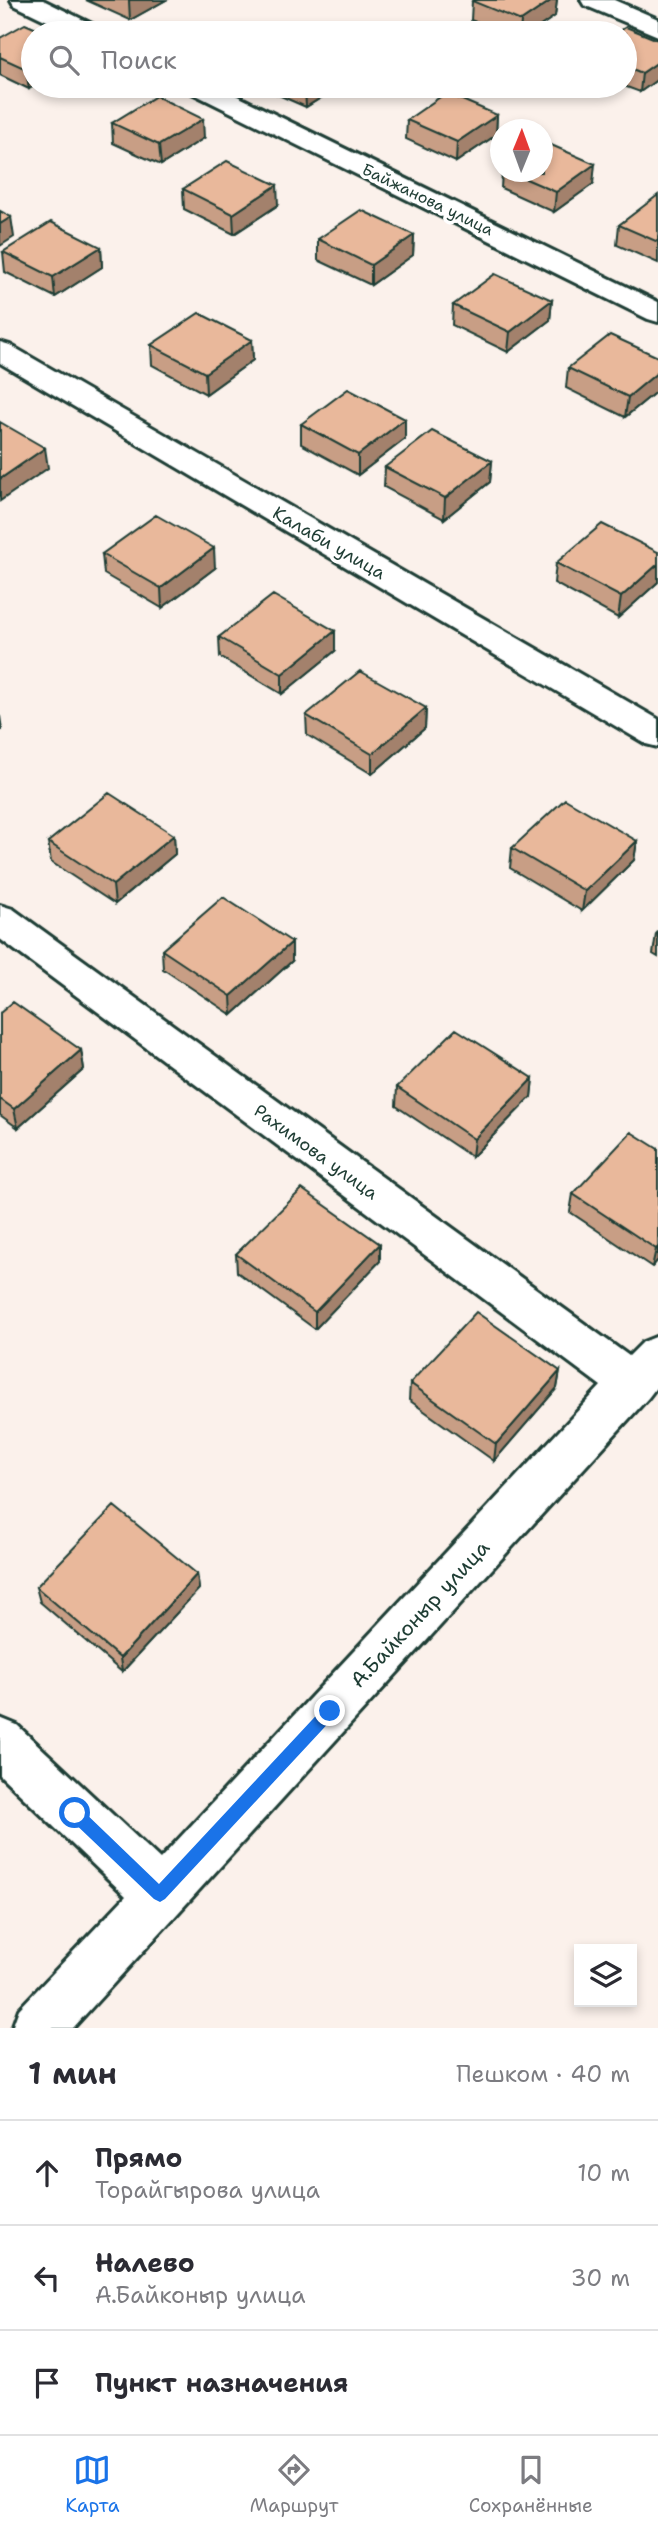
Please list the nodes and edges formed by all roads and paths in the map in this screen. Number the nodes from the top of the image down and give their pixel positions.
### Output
1 (23, 0) edge
2 (593, 0) edge
3 (66, 21) edge
4 (658, 29) edge
5 (221, 98) edge
6 (658, 313) edge
7 (0, 351) edge
8 (658, 735) edge
9 (0, 919) edge
10 (646, 1370) edge
11 (0, 1742) edge
12 (160, 1894) junction
13 (38, 2028) edge

1 - 3 street
2 - 4 street
5 - 6 street, Байжанова улица
7 - 8 street, Калаби улица
9 - 10 street, Рахимова улица
10 - 12 street, А.Байконыр улица
11 - 12 street
12 - 13 street, А.Байконыр улица

